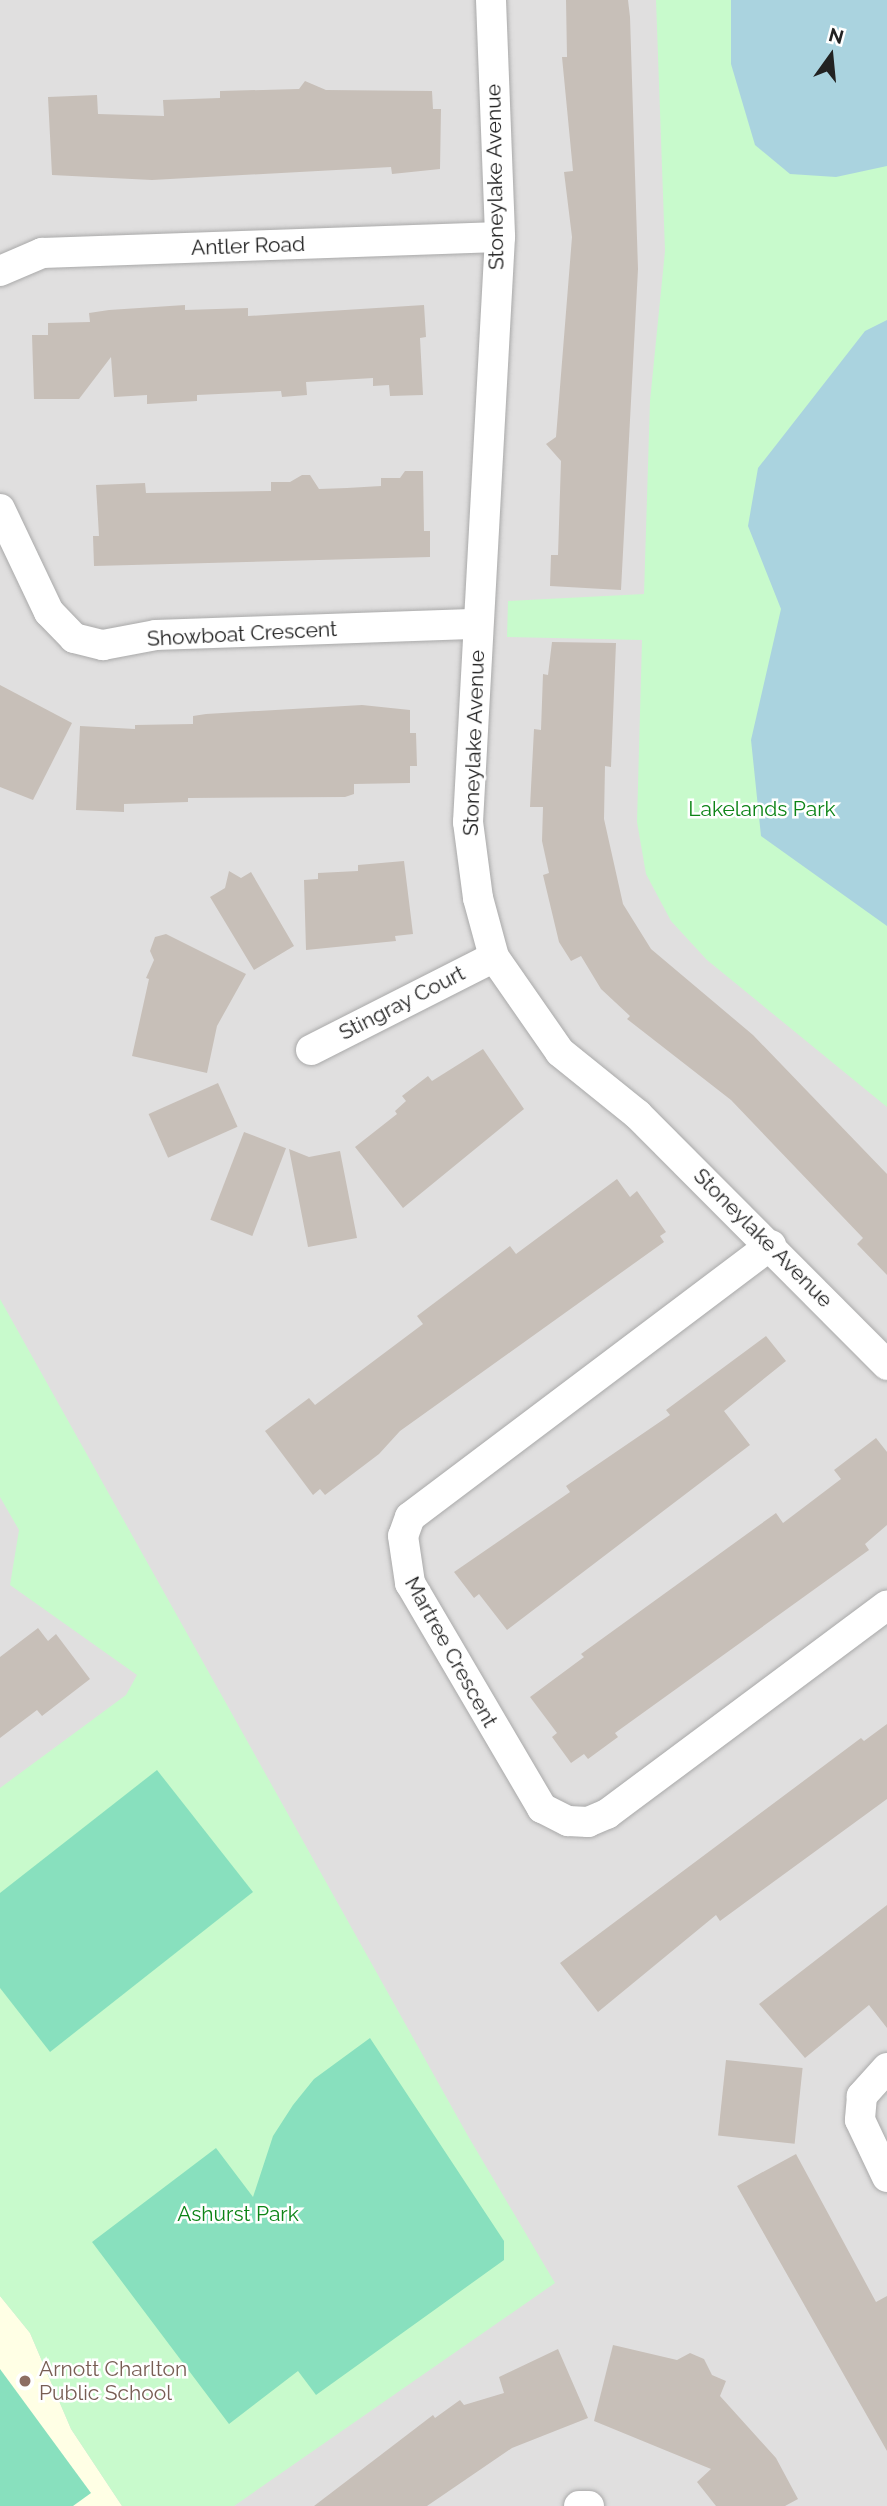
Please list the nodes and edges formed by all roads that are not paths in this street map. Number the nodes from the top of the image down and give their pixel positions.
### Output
1 (491, 0) edge
2 (500, 237) junction
3 (0, 271) edge
4 (0, 509) edge
5 (478, 624) junction
6 (494, 957) junction
7 (311, 1050) dead end
8 (771, 1245) junction
9 (887, 1365) edge
10 (887, 1605) edge
11 (887, 2068) edge
12 (887, 2178) edge
13 (579, 2506) edge
14 (589, 2506) edge

1 - 2 street, Stoneylake Avenue
2 - 3 street, Antler Road
2 - 5 street, Stoneylake Avenue
4 - 5 street, Showboat Crescent
5 - 6 street, Stoneylake Avenue
6 - 7 street, Stingray Court
6 - 8 street, Stoneylake Avenue
8 - 9 street, Stoneylake Avenue
8 - 10 street, Martree Crescent
11 - 12 street
13 - 14 street

